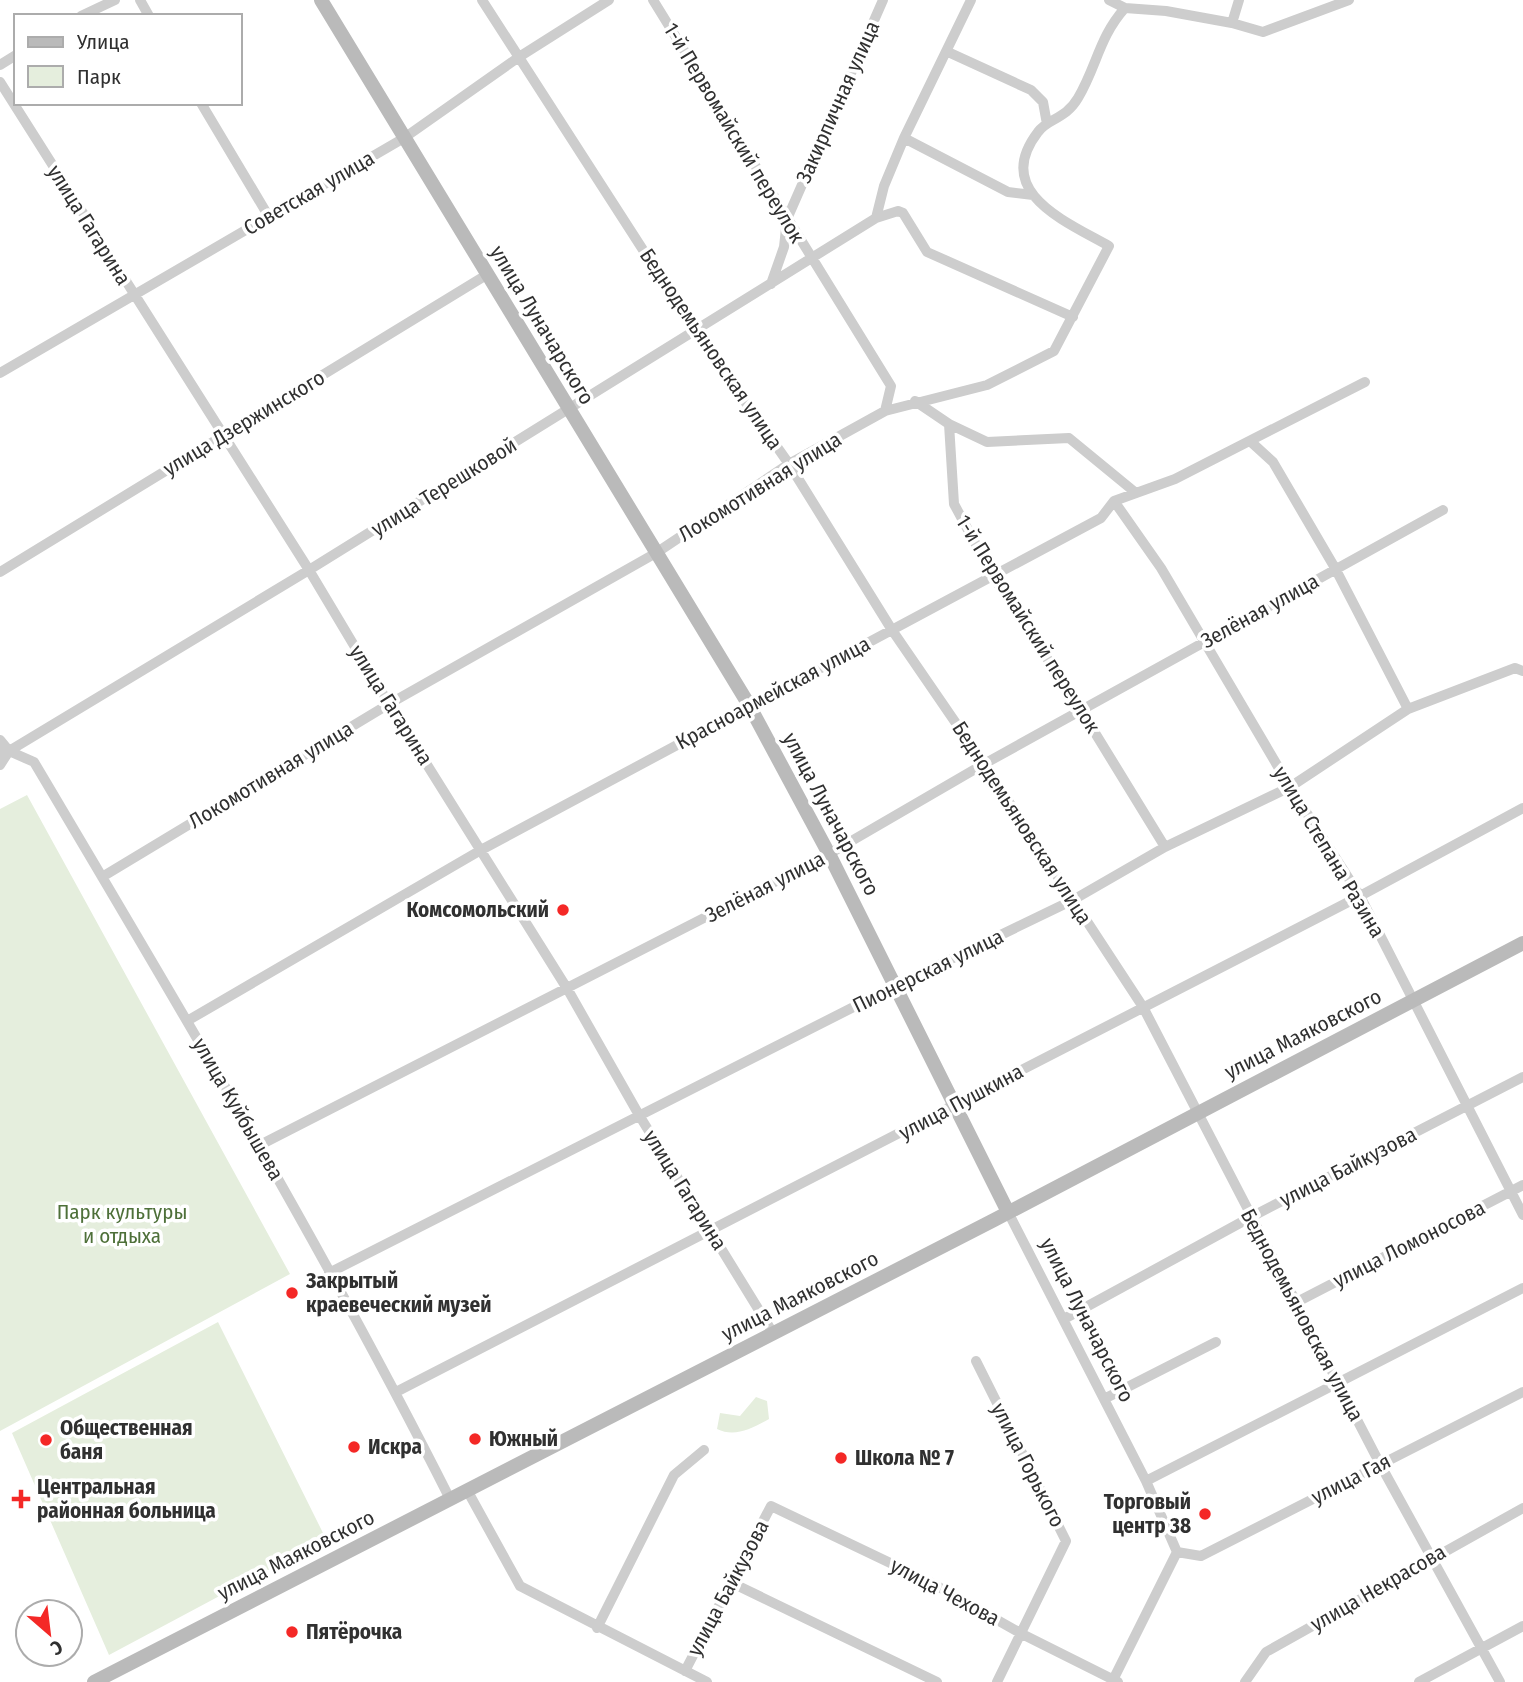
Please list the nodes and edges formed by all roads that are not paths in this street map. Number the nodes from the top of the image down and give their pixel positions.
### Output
1 (115, 0) edge
2 (321, 0) edge
3 (482, 0) edge
4 (609, 0) edge
5 (653, 0) edge
6 (883, 0) edge
7 (971, 0) edge
8 (1109, 0) edge
9 (1239, 0) edge
10 (1349, 0) edge
11 (1125, 8) junction
12 (85, 14) edge
13 (1232, 23) junction
14 (948, 52) junction
15 (519, 57) junction
16 (0, 82) edge
17 (14, 104) edge
18 (14, 105) edge
19 (202, 105) edge
20 (1046, 124) junction
21 (404, 138) junction
22 (904, 138) junction
23 (1033, 195) junction
24 (269, 217) junction
25 (876, 218) junction
26 (787, 219) junction
27 (811, 260) junction
28 (488, 274) junction
29 (771, 284) junction
30 (133, 295) junction
31 (1073, 317) junction
32 (694, 329) junction
33 (1, 369) edge
34 (1365, 382) dead end
35 (915, 401) junction
36 (569, 410) junction
37 (885, 411) junction
38 (949, 424) junction
39 (223, 436) junction
40 (1250, 441) junction
41 (789, 464) junction
42 (1136, 493) junction
43 (1114, 501) junction
44 (1443, 510) dead end
45 (656, 553) junction
46 (1335, 568) junction
47 (309, 570) junction
48 (0, 572) edge
49 (993, 576) junction
50 (892, 629) junction
51 (1204, 642) junction
52 (1523, 671) edge
53 (389, 704) junction
54 (750, 705) junction
55 (1408, 709) junction
56 (1081, 710) junction
57 (0, 740) edge
58 (5, 752) edge
59 (984, 764) junction
60 (0, 765) edge
61 (1290, 787) junction
62 (1523, 808) edge
63 (1165, 848) junction
64 (481, 850) junction
65 (829, 854) junction
66 (102, 877) junction
67 (1360, 897) junction
68 (1073, 900) junction
69 (1523, 943) edge
70 (895, 986) junction
71 (568, 989) junction
72 (1412, 1001) junction
73 (1143, 1007) junction
74 (187, 1021) junction
75 (1523, 1077) edge
76 (954, 1106) junction
77 (1466, 1107) junction
78 (1197, 1112) junction
79 (639, 1115) junction
80 (260, 1145) junction
81 (1523, 1185) edge
82 (1511, 1192) junction
83 (1008, 1212) junction
84 (1523, 1214) edge
85 (1251, 1217) junction
86 (711, 1231) junction
87 (329, 1273) junction
88 (1523, 1288) edge
89 (1295, 1303) junction
90 (1064, 1319) junction
91 (773, 1334) junction
92 (1216, 1342) dead end
93 (976, 1361) dead end
94 (1339, 1384) junction
95 (396, 1392) junction
96 (1523, 1392) edge
97 (1104, 1399) junction
98 (704, 1450) dead end
99 (1380, 1464) junction
100 (1146, 1481) junction
101 (467, 1490) junction
102 (450, 1499) junction
103 (771, 1506) joint
104 (1523, 1508) edge
105 (1177, 1552) junction
106 (1430, 1558) junction
107 (730, 1582) junction
108 (1523, 1626) edge
109 (597, 1628) junction
110 (1022, 1634) junction
111 (1480, 1649) junction
112 (685, 1671) junction
113 (1114, 1681) edge
114 (94, 1682) edge
115 (707, 1682) edge
116 (937, 1682) edge
117 (997, 1682) edge
118 (1245, 1682) edge
119 (1419, 1682) edge
120 (1500, 1682) edge

1 - 12 street
2 - 21 main road, улица Луначарского
3 - 15 street, Беднодемьяновская улица
4 - 15 street, Советская улица
5 - 26 street, 1-й Первомайский переулок
6 - 26 street, Закирпичная улица
7 - 14 street
8 - 11 street
9 - 13 street
10 - 13 street
11 - 13 street
11 - 20 street
14 - 20 street
14 - 22 street
15 - 21 street, Советская улица
15 - 32 street, Беднодемьяновская улица
16 - 17 street, улица Гагарина
18 - 30 street, улица Гагарина
19 - 24 street
20 - 23 street
21 - 24 street, Советская улица
21 - 28 main road, улица Луначарского
22 - 23 street
22 - 25 street
23 - 31 street, Локомотивная улица
24 - 30 street, Советская улица
25 - 27 street, улица Терешковой
25 - 31 street
26 - 27 street, 1-й Первомайский переулок
26 - 29 street, Закирпичная улица
27 - 29 street, улица Терешковой
27 - 37 street, 1-й Первомайский переулок
28 - 36 main road, улица Луначарского
28 - 39 street, улица Дзержинского
29 - 32 street, улица Терешковой
30 - 33 street, Советская улица
30 - 39 street, улица Гагарина
31 - 35 street, Локомотивная улица
32 - 36 street, улица Терешковой
32 - 41 street, Беднодемьяновская улица
34 - 40 street, Красноармейская улица
35 - 37 street, Локомотивная улица
35 - 38 street
36 - 45 main road, улица Луначарского
36 - 47 street, улица Терешковой
37 - 41 street, Локомотивная улица
38 - 42 street
38 - 49 street, 1-й Первомайский переулок
39 - 47 street, улица Гагарина
39 - 48 street, улица Дзержинского
40 - 42 street, Красноармейская улица
40 - 46 street
41 - 45 street, Локомотивная улица
41 - 50 street, Беднодемьяновская улица
42 - 43 street, Красноармейская улица
43 - 49 street, Красноармейская улица
43 - 51 street, улица Степана Разина
44 - 46 street, Зелёная улица
45 - 53 street, Локомотивная улица
45 - 54 main road, улица Луначарского
46 - 51 street, Зелёная улица
46 - 55 street
47 - 53 street, улица Гагарина
47 - 58 street, улица Терешковой
49 - 50 street, Красноармейская улица
49 - 56 street, 1-й Первомайский переулок
50 - 54 street, Красноармейская улица
50 - 59 street, Беднодемьяновская улица
51 - 56 street, Зелёная улица
51 - 61 street, улица Степана Разина
52 - 55 street, Пионерская улица
53 - 64 street, улица Гагарина
53 - 66 street, Локомотивная улица
54 - 64 street, Красноармейская улица
54 - 65 main road, улица Луначарского
55 - 61 street, Пионерская улица
56 - 59 street, Зелёная улица
56 - 63 street, 1-й Первомайский переулок
57 - 58 street, улица Куйбышева
58 - 60 street, улица Терешковой
58 - 66 street, улица Куйбышева
59 - 65 street, Зелёная улица
59 - 68 street, Беднодемьяновская улица
61 - 63 street, Пионерская улица
61 - 67 street, улица Степана Разина
62 - 67 street, улица Пушкина
63 - 68 street, Пионерская улица
64 - 71 street, улица Гагарина
64 - 74 street, Красноармейская улица
65 - 70 main road, улица Луначарского
65 - 71 street, Зелёная улица
66 - 74 street, улица Куйбышева
67 - 72 street, улица Степана Разина
67 - 73 street, улица Пушкина
68 - 70 street, Пионерская улица
68 - 73 street, Беднодемьяновская улица
69 - 72 main road, улица Маяковского
70 - 76 main road, улица Луначарского
70 - 79 street, Пионерская улица
71 - 79 street, улица Гагарина
71 - 80 street, Зелёная улица
72 - 77 street, улица Степана Разина
72 - 78 main road, улица Маяковского
73 - 76 street, улица Пушкина
73 - 78 street, Беднодемьяновская улица
74 - 80 street, улица Куйбышева
75 - 77 street, улица Байкузова
76 - 83 main road, улица Луначарского
76 - 86 street, улица Пушкина
77 - 82 street, улица Степана Разина
77 - 85 street, улица Байкузова
78 - 83 main road, улица Маяковского
78 - 85 street, Беднодемьяновская улица
79 - 86 street, улица Гагарина
79 - 87 street, Пионерская улица
80 - 87 street, улица Куйбышева
81 - 82 street, улица Ломоносова
82 - 84 street, улица Степана Разина
82 - 89 street, улица Ломоносова
83 - 90 street, улица Луначарского
83 - 91 main road, улица Маяковского
85 - 89 street, Беднодемьяновская улица
85 - 90 street, улица Байкузова
86 - 91 street, улица Гагарина
86 - 95 street, улица Пушкина
87 - 95 street, улица Куйбышева
88 - 94 street
89 - 94 street, Беднодемьяновская улица
90 - 97 street, улица Луначарского
91 - 101 main road, улица Маяковского
92 - 97 street
93 - 110 street, улица Горького
94 - 99 street, Беднодемьяновская улица
94 - 100 street
95 - 102 street, улица Куйбышева
96 - 99 street, улица Гая
97 - 100 street, улица Луначарского
98 - 109 street
99 - 105 street, улица Гая
99 - 106 street, Беднодемьяновская улица
100 - 105 street, улица Луначарского
101 - 102 main road, улица Маяковского
101 - 109 street
102 - 114 main road, улица Маяковского
103 - 107 street, улица Байкузова
103 - 110 street, улица Чехова
104 - 106 street, улица Некрасова
105 - 113 street
106 - 111 street, Беднодемьяновская улица
106 - 118 street, улица Некрасова
107 - 112 street, улица Байкузова
107 - 116 street
108 - 111 street
109 - 112 street
110 - 113 street, улица Чехова
110 - 117 street, улица Горького
111 - 119 street
111 - 120 street, Беднодемьяновская улица
112 - 115 street

